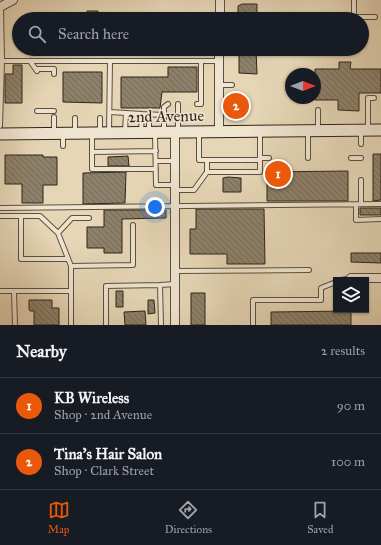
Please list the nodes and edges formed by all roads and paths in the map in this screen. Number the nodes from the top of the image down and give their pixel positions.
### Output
1 (13, 0) edge
2 (220, 0) edge
3 (354, 0) edge
4 (1, 6) edge
5 (220, 12) edge
6 (354, 12) edge
7 (369, 17) edge
8 (375, 17) dead end
9 (219, 56) edge
10 (2, 61) junction
11 (30, 61) junction
12 (201, 61) junction
13 (219, 61) junction
14 (110, 62) junction
15 (1, 68) edge
16 (54, 74) dead end
17 (219, 85) junction
18 (232, 85) dead end
19 (374, 98) dead end
20 (168, 104) dead end
21 (178, 104) dead end
22 (197, 104) dead end
23 (318, 110) dead end
24 (37, 111) dead end
25 (54, 111) dead end
26 (110, 112) junction
27 (126, 113) junction
28 (142, 114) junction
29 (149, 114) junction
30 (164, 115) junction
31 (54, 117) dead end
32 (75, 118) dead end
33 (100, 118) dead end
34 (0, 126) edge
35 (365, 130) junction
36 (381, 130) edge
37 (260, 131) junction
38 (313, 131) junction
39 (125, 132) junction
40 (152, 132) junction
41 (177, 132) junction
42 (199, 132) junction
43 (219, 132) junction
44 (58, 133) junction
45 (75, 133) junction
46 (100, 133) junction
47 (0, 134) edge
48 (361, 144) dead end
49 (63, 146) dead end
50 (156, 151) junction
51 (92, 152) junction
52 (269, 158) dead end
53 (308, 158) dead end
54 (351, 158) dead end
55 (361, 158) dead end
56 (260, 159) junction
57 (207, 160) junction
58 (156, 161) junction
59 (175, 161) junction
60 (156, 169) junction
61 (207, 172) junction
62 (361, 180) dead end
63 (175, 188) junction
64 (361, 204) junction
65 (381, 204) edge
66 (356, 205) junction
67 (175, 206) junction
68 (0, 208) edge
69 (0, 216) edge
70 (20, 216) junction
71 (89, 218) dead end
72 (381, 219) edge
73 (133, 225) dead end
74 (58, 233) junction
75 (68, 259) junction
76 (71, 266) junction
77 (309, 270) dead end
78 (175, 271) junction
79 (369, 278) edge
80 (381, 278) edge
81 (333, 283) edge
82 (175, 284) junction
83 (160, 285) junction
84 (14, 291) junction
85 (71, 291) junction
86 (0, 292) edge
87 (15, 325) edge
88 (71, 325) edge
89 (106, 325) edge
90 (161, 325) edge
91 (175, 325) edge
92 (253, 325) edge

1 - 4 street
2 - 5 street
3 - 6 lane
4 - 10 lane
7 - 8 lane
9 - 13 street
10 - 11 lane
10 - 15 lane
11 - 14 lane
11 - 16 lane
12 - 13 lane
12 - 14 lane
12 - 22 lane
13 - 17 street
14 - 26 lane
15 - 34 lane
17 - 18 lane
17 - 43 street
19 - 35 lane
20 - 30 lane
21 - 41 lane
23 - 38 lane
24 - 25 lane
26 - 27 lane
26 - 46 lane
27 - 28 lane
27 - 39 lane
28 - 29 lane
28 - 40 lane
29 - 30 lane
29 - 40 lane
30 - 40 lane
31 - 44 lane
32 - 45 lane
33 - 46 lane
35 - 36 main road, 2nd Avenue
35 - 38 main road, 2nd Avenue
35 - 48 lane
37 - 38 main road, 2nd Avenue
37 - 43 main road, 2nd Avenue
37 - 56 lane
38 - 53 lane
39 - 40 main road, 2nd Avenue
39 - 46 main road, 2nd Avenue
40 - 41 main road, 2nd Avenue
40 - 50 lane
41 - 42 main road, 2nd Avenue
41 - 59 street
42 - 43 main road, 2nd Avenue
42 - 57 lane
44 - 45 main road, 2nd Avenue
44 - 47 main road, 2nd Avenue
44 - 49 lane
45 - 46 main road, 2nd Avenue
46 - 51 lane
50 - 51 lane
50 - 58 lane
51 - 60 lane
52 - 56 lane
54 - 55 lane
56 - 57 lane
56 - 61 lane
57 - 61 lane
58 - 59 lane
58 - 60 lane
59 - 63 street
60 - 63 lane
61 - 63 lane
62 - 64 lane
63 - 67 street
64 - 65 lane
64 - 66 lane
66 - 67 lane
66 - 72 lane
67 - 68 lane
67 - 78 street
69 - 70 lane
70 - 74 lane
70 - 75 lane
71 - 74 lane
73 - 76 lane
74 - 75 lane
75 - 76 lane
76 - 85 lane
77 - 78 lane
78 - 82 street
79 - 80 street
81 - 92 lane
82 - 83 lane
82 - 91 street
83 - 89 lane
83 - 90 lane
84 - 85 lane
84 - 86 lane
84 - 87 lane
85 - 88 lane

